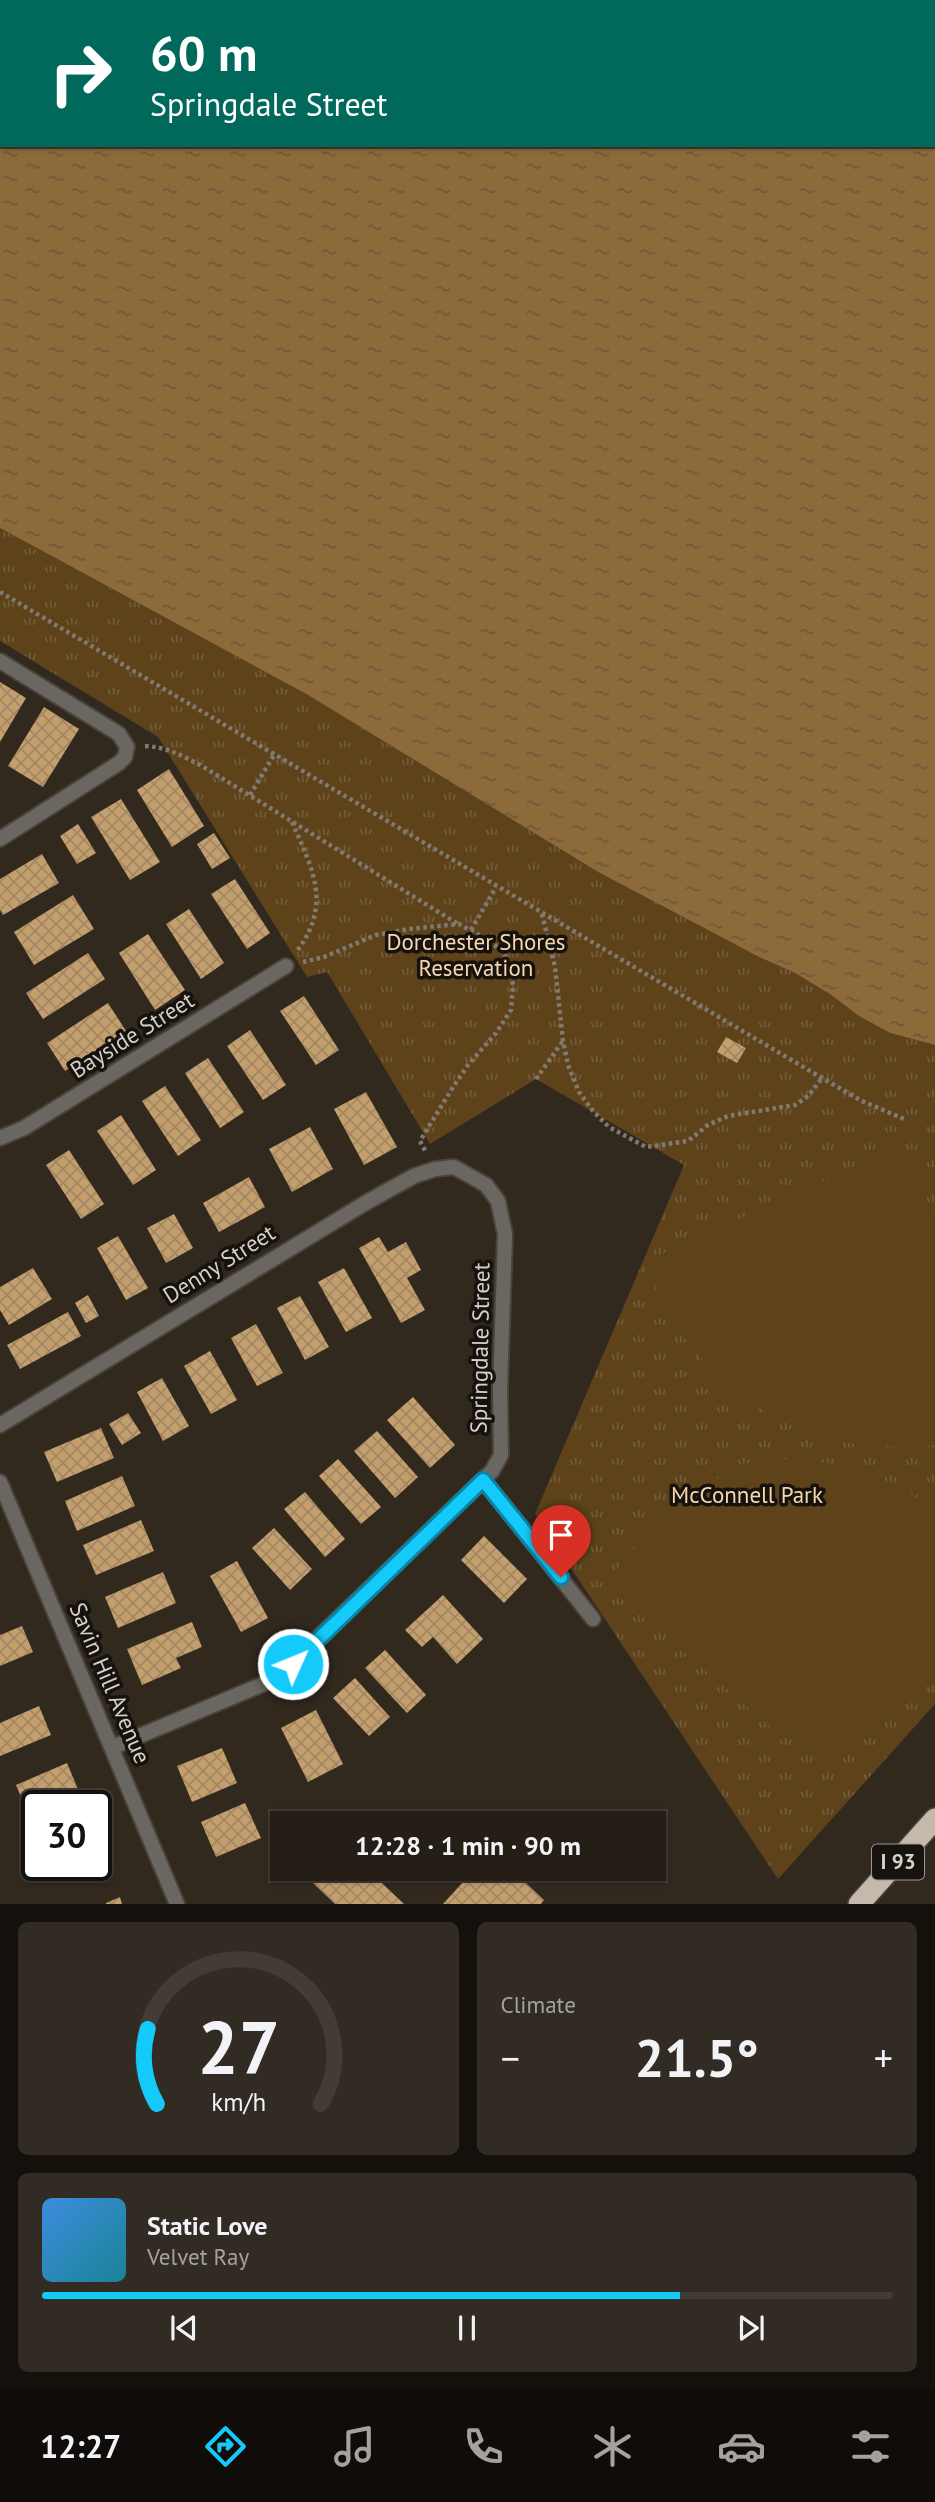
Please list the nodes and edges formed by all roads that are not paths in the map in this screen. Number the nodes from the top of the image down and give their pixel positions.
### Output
1 (0, 661) edge
2 (0, 839) edge
3 (286, 966) road end
4 (0, 1138) edge
5 (435, 1169) joint
6 (0, 1425) edge
7 (483, 1480) junction
8 (0, 1482) edge
9 (593, 1619) dead end
10 (113, 1747) junction
11 (935, 1819) edge
12 (177, 1903) edge
13 (859, 1903) edge

1 - 2 street
3 - 4 street, Bayside Street
5 - 6 street, Denny Street
5 - 7 street, Springdale Street
7 - 9 street
7 - 10 street, Springdale Street
8 - 10 street, Savin Hill Avenue
10 - 12 street, Savin Hill Avenue
11 - 13 highway, I 93

